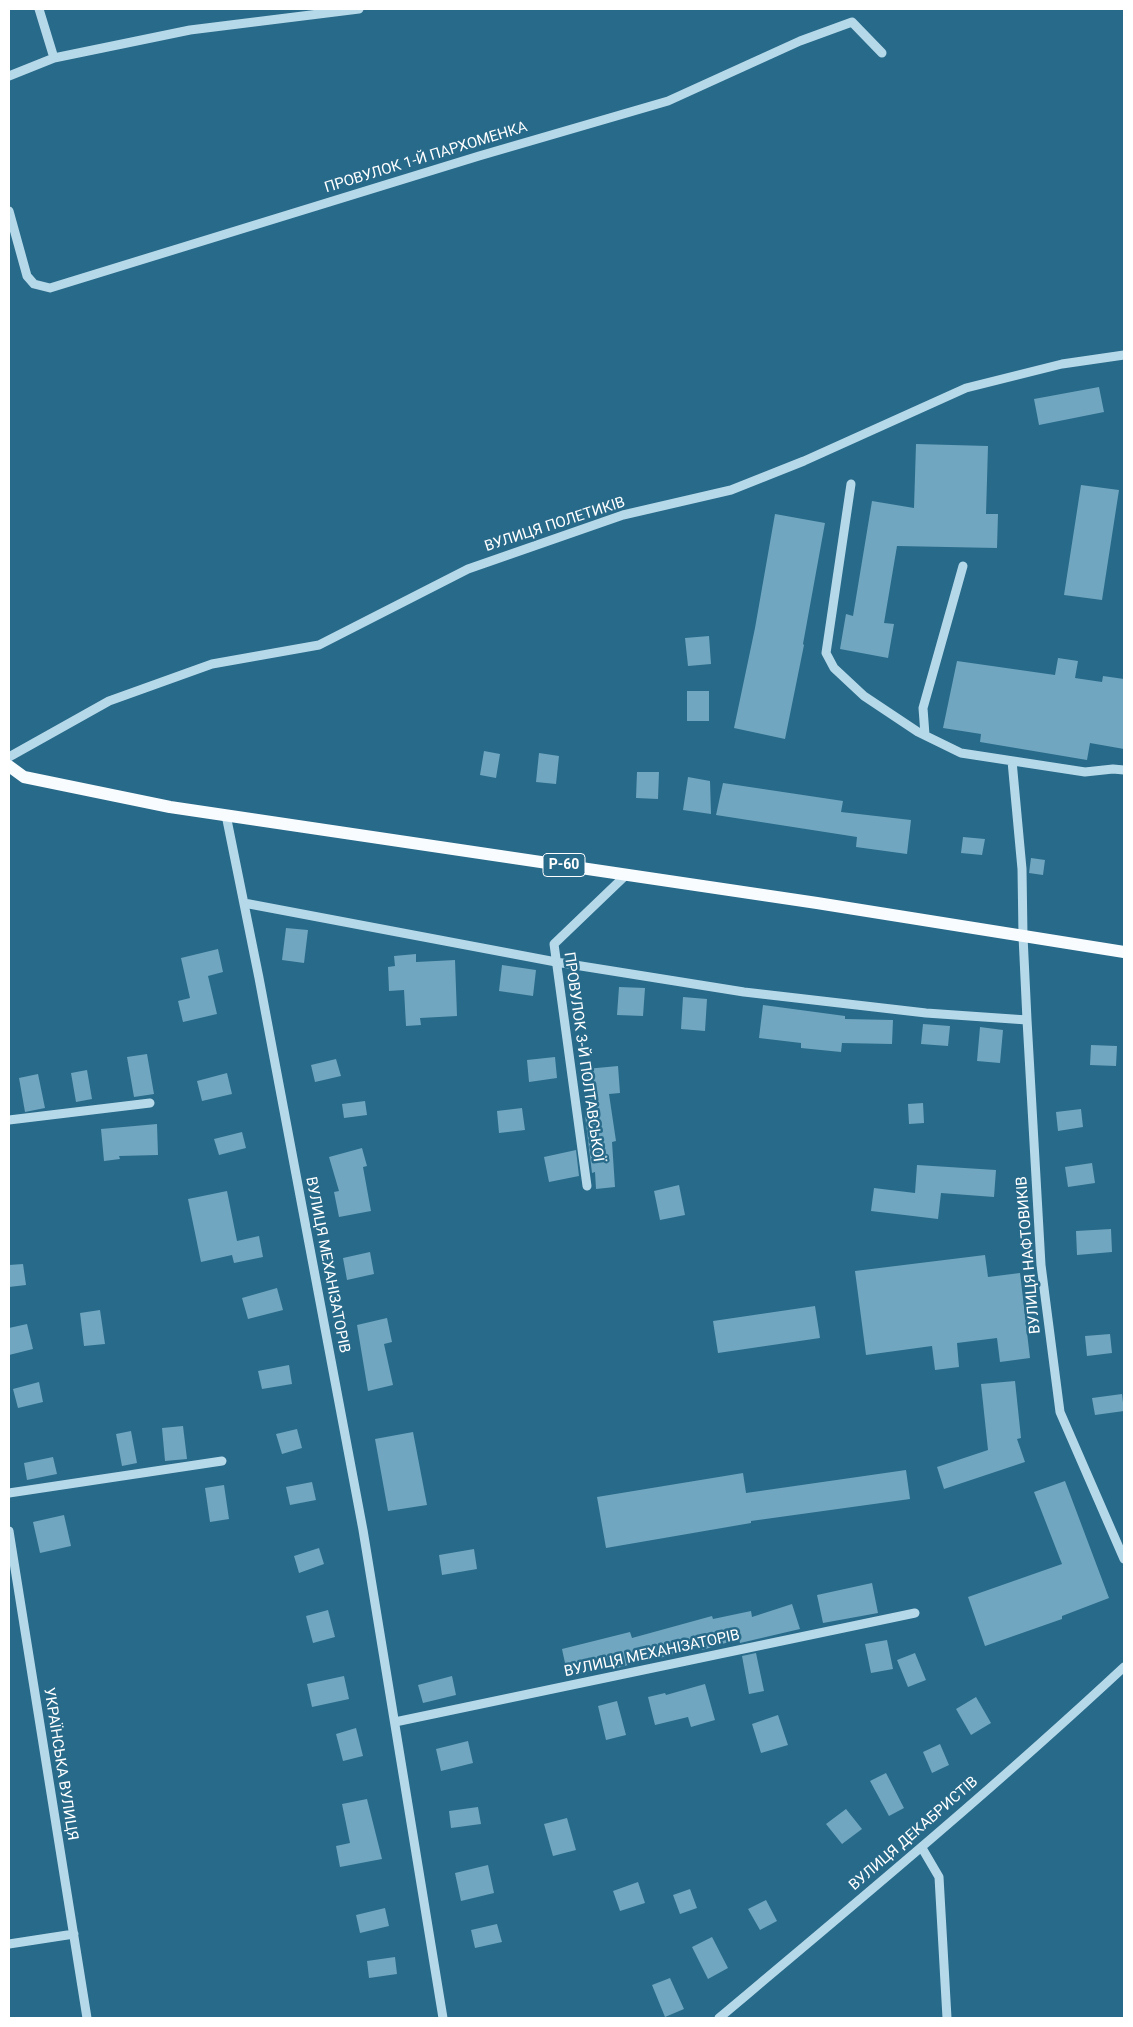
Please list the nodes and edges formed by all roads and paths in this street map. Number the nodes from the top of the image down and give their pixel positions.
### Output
1 (39, 9) edge
2 (359, 9) edge
3 (882, 53) dead end
4 (54, 58) junction
5 (9, 76) edge
6 (9, 211) edge
7 (1124, 355) edge
8 (851, 484) dead end
9 (963, 566) dead end
10 (925, 735) junction
11 (9, 757) edge
12 (1012, 761) junction
13 (9, 766) edge
14 (1124, 770) edge
15 (9, 774) edge
16 (24, 777) junction
17 (226, 814) junction
18 (627, 874) junction
19 (244, 904) junction
20 (1023, 936) junction
21 (1124, 952) edge
22 (556, 962) junction
23 (1027, 1020) junction
24 (150, 1102) dead end
25 (9, 1120) edge
26 (587, 1186) dead end
27 (222, 1461) dead end
28 (9, 1493) edge
29 (9, 1531) edge
30 (1124, 1559) edge
31 (20, 1598) junction
32 (9, 1600) edge
33 (915, 1613) dead end
34 (1124, 1668) edge
35 (394, 1722) junction
36 (922, 1848) junction
37 (74, 1934) junction
38 (9, 1944) edge
39 (87, 2018) edge
40 (443, 2018) edge
41 (719, 2018) edge
42 (947, 2018) edge

1 - 4 street
2 - 4 street
3 - 6 street, ПРОВУЛОК 1-Й ПАРХОМЕНКА
4 - 5 street
7 - 11 street, ВУЛИЦЯ ПОЛЕТИКІВ
8 - 10 street
9 - 10 street
10 - 12 street
12 - 14 street
12 - 20 street, ВУЛИЦЯ НАФТОВИКІВ
13 - 16 main road, Р-60
15 - 16 main road
16 - 17 main road, Р-60
17 - 18 main road, Р-60
17 - 19 street, ВУЛИЦЯ МЕХАНІЗАТОРІВ
18 - 20 main road, Р-60
18 - 22 street, ПРОВУЛОК 3-Й ПОЛТАВСЬКОЇ
19 - 22 street
19 - 35 street, ВУЛИЦЯ МЕХАНІЗАТОРІВ
20 - 21 main road, Р-60
20 - 23 street, ВУЛИЦЯ НАФТОВИКІВ
22 - 23 street
22 - 26 street, ПРОВУЛОК 3-Й ПОЛТАВСЬКОЇ
23 - 30 street, ВУЛИЦЯ НАФТОВИКІВ
24 - 25 street
27 - 28 street
29 - 31 street, УКРАЇНСЬКА ВУЛИЦЯ
31 - 32 street
31 - 37 street, УКРАЇНСЬКА ВУЛИЦЯ
33 - 35 street, ВУЛИЦЯ МЕХАНІЗАТОРІВ
34 - 36 street, ВУЛИЦЯ ДЕКАБРИСТІВ
35 - 40 street, ВУЛИЦЯ МЕХАНІЗАТОРІВ
36 - 41 street, ВУЛИЦЯ ДЕКАБРИСТІВ
36 - 42 street
37 - 38 street
37 - 39 street, УКРАЇНСЬКА ВУЛИЦЯ

